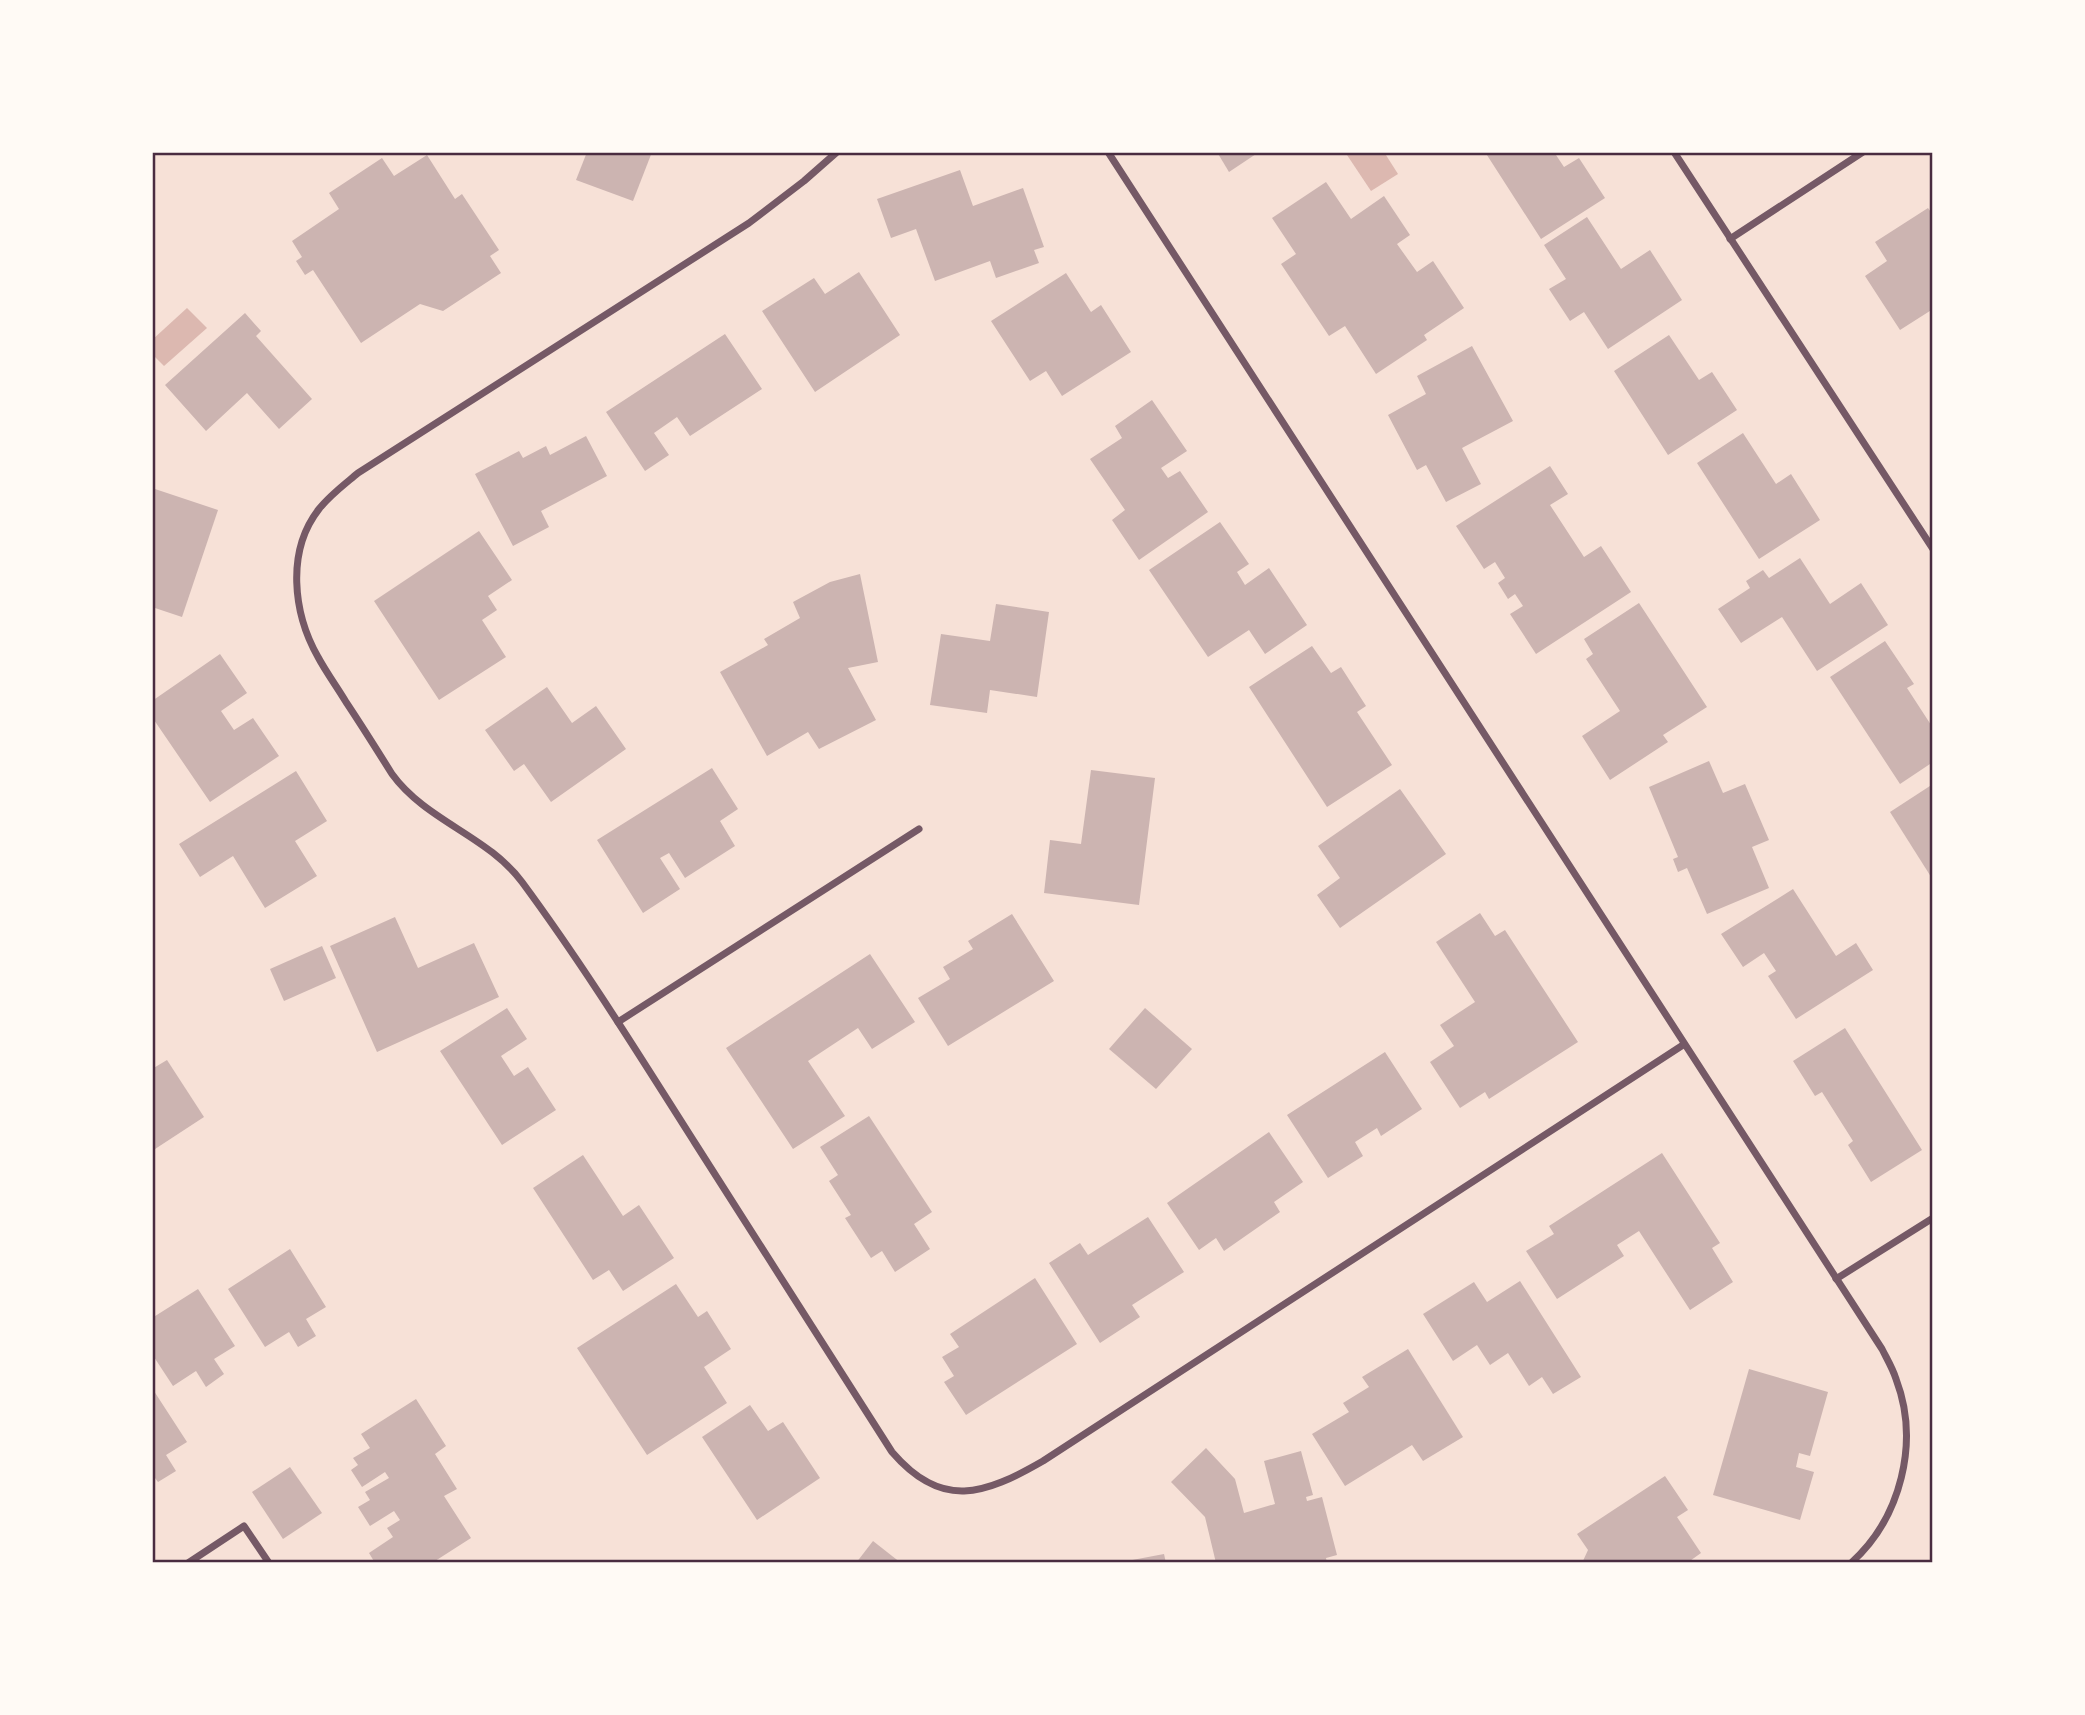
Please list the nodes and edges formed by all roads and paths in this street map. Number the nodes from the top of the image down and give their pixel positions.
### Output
1 (838, 152) edge
2 (1108, 152) edge
3 (1674, 152) edge
4 (1863, 152) edge
5 (1730, 239) junction
6 (1933, 549) edge
7 (919, 829) dead end
8 (618, 1022) junction
9 (1683, 1045) junction
10 (1933, 1218) edge
11 (1836, 1279) junction
12 (188, 1563) edge
13 (269, 1563) edge
14 (1851, 1563) edge

1 - 8 street
2 - 9 street
3 - 5 street
4 - 5 street
5 - 6 street
7 - 8 street
8 - 9 street
9 - 11 street
10 - 11 street
11 - 14 street
12 - 13 street

